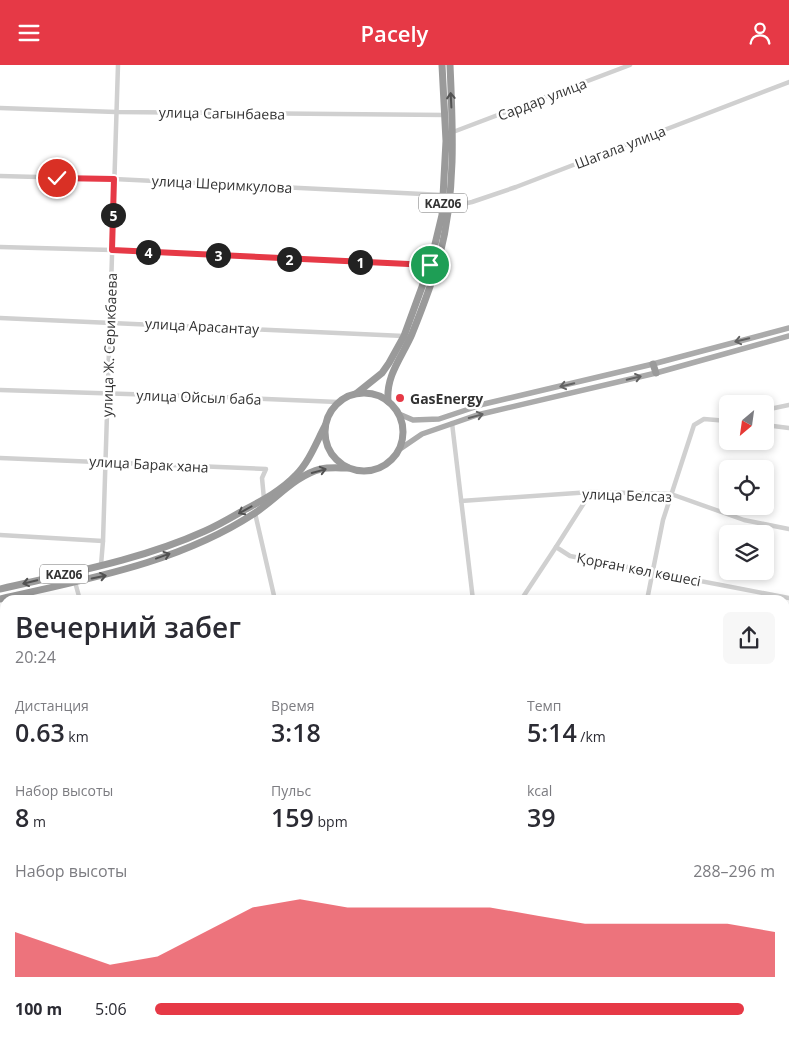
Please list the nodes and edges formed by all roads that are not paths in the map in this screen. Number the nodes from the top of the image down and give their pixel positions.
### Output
1 (118, 65) edge
2 (442, 65) edge
3 (450, 65) edge
4 (630, 65) edge
5 (789, 82) edge
6 (0, 107) edge
7 (116, 113) junction
8 (445, 115) junction
9 (453, 132) junction
10 (0, 176) edge
11 (114, 179) junction
12 (443, 195) junction
13 (449, 207) junction
14 (0, 247) edge
15 (112, 250) junction
16 (430, 265) junction
17 (0, 318) edge
18 (110, 322) junction
19 (789, 328) edge
20 (404, 336) junction
21 (789, 336) edge
22 (653, 364) junction
23 (656, 373) junction
24 (0, 390) edge
25 (357, 393) junction
26 (108, 394) junction
27 (388, 401) junction
28 (338, 402) junction
29 (789, 405) edge
30 (774, 408) edge
31 (399, 414) junction
32 (719, 420) edge
33 (452, 423) junction
34 (325, 426) junction
35 (774, 426) edge
36 (789, 427) edge
37 (400, 449) junction
38 (0, 458) edge
39 (105, 462) junction
40 (348, 468) junction
41 (591, 491) junction
42 (671, 495) junction
43 (264, 499) junction
44 (461, 501) junction
45 (255, 513) junction
46 (789, 529) edge
47 (0, 535) edge
48 (103, 541) junction
49 (556, 547) junction
50 (101, 565) junction
51 (652, 572) junction
52 (76, 582) junction
53 (0, 589) edge
54 (18, 595) edge
55 (79, 595) edge
56 (274, 595) edge
57 (473, 595) edge
58 (524, 595) edge
59 (647, 595) edge
60 (773, 595) edge

1 - 7 street, улица Ж. Серикбаева
2 - 8 highway, KАZ06
9 -> 3 highway, KАZ06
4 - 9 street, Сардар улица
5 - 13 street, Шагала улица
6 - 7 street, улица Сагынбаева
7 - 8 street, улица Сагынбаева
7 - 11 street, улица Ж. Серикбаева
8 - 12 highway, KАZ06
9 - 13 highway, KАZ06
10 - 11 street, улица Шеримкулова
11 - 12 street, улица Шеримкулова
11 - 15 street, улица Ж. Серикбаева
12 - 16 highway, KАZ06
13 - 27 highway, KАZ06
14 - 15 street
15 - 16 street
15 - 18 street, улица Ж. Серикбаева
16 - 20 highway, KАZ06
17 - 18 street, улица Арасантау
18 - 20 street, улица Арасантау
18 - 26 street, улица Ж. Серикбаева
19 -> 22 main road
20 - 25 highway, KАZ06
21 - 23 main road
22 - 23 highway
22 -> 31 main road
33 -> 23 main road
24 - 26 street, улица Ойсыл баба
25 - 27 highway
25 - 28 highway, KАZ06
26 - 28 street, улица Ойсыл баба
26 - 39 street, улица Ж. Серикбаева
27 - 31 highway
28 - 34 highway, KАZ06
29 - 30 street
31 - 37 highway
32 - 42 street
33 - 37 main road
33 - 44 street
34 - 40 highway
34 - 43 highway, KАZ06
35 - 36 street
37 - 40 highway, KАZ06
38 - 39 street, улица Барак хана
39 - 43 street, улица Барак хана
39 - 48 street, улица Ж. Серикбаева
45 -> 40 highway, KАZ06
41 - 42 street, улица Белсаз
41 - 44 street, улица Белсаз
41 - 49 street, Қорған көл көшесі
42 - 46 street, улица Белсаз
42 - 51 street
43 -> 50 highway, KАZ06
44 - 57 street
52 -> 45 highway, KАZ06
45 - 56 street
47 - 48 street
48 - 50 street, улица Ж. Серикбаева
49 - 51 street, Қорған көл көшесі
49 - 58 street
50 -> 53 highway, KАZ06
51 - 59 street
51 - 60 street, Қорған көл көшесі
52 - 54 highway, KАZ06
52 - 55 street

